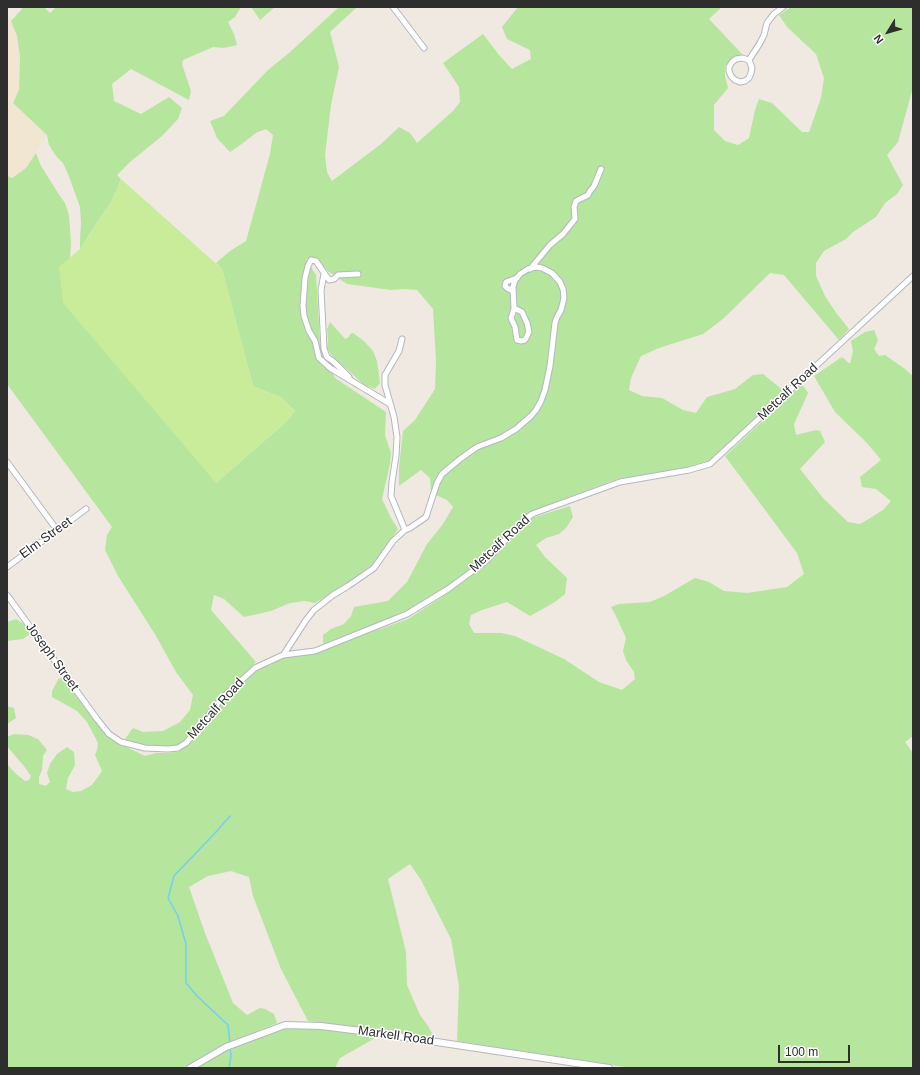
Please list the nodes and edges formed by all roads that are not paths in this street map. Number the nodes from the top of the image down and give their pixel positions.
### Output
1 (393, 7) edge
2 (783, 7) edge
3 (424, 48) dead end
4 (749, 60) junction
5 (601, 170) dead end
6 (530, 268) junction
7 (324, 274) junction
8 (358, 274) dead end
9 (913, 276) edge
10 (517, 278) junction
11 (513, 291) junction
12 (514, 308) junction
13 (402, 339) dead end
14 (355, 383) junction
15 (390, 404) junction
16 (7, 462) edge
17 (86, 509) dead end
18 (57, 530) junction
19 (405, 530) junction
20 (7, 566) edge
21 (7, 595) edge
22 (284, 654) junction
23 (97, 719) joint
24 (190, 1068) edge
25 (610, 1068) edge

1 - 3 street
2 - 4 street
4 - 4 street
5 - 6 street
6 - 10 street
6 - 19 street
7 - 8 street
7 - 14 street
7 - 14 street
9 - 22 street, Metcalf Road
10 - 11 street
10 - 11 street
11 - 12 street
12 - 12 street
13 - 15 street
14 - 15 street
15 - 19 street
16 - 18 street
17 - 18 street, Elm Street
18 - 20 street, Elm Street
19 - 22 street
21 - 23 street, Joseph Street
22 - 23 street, Metcalf Road
24 - 25 street, Markell Road

